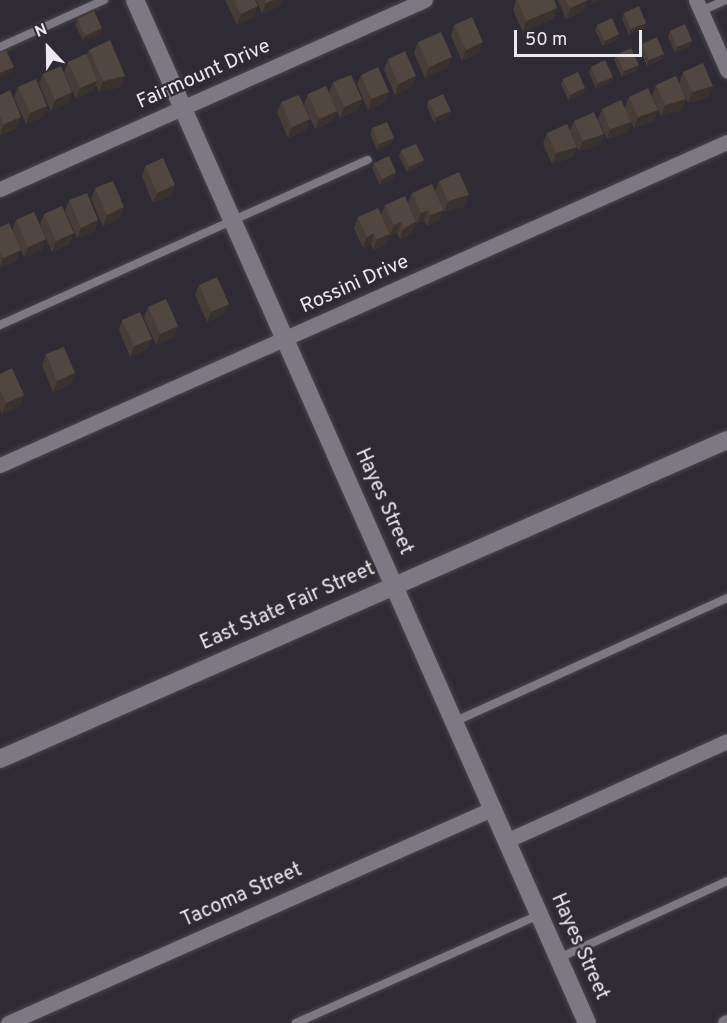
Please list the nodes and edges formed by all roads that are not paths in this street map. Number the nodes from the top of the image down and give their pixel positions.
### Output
1 (104, 0) edge
2 (135, 0) edge
3 (425, 0) edge
4 (726, 0) edge
5 (698, 6) edge
6 (0, 47) edge
7 (727, 70) edge
8 (183, 108) junction
9 (727, 142) edge
10 (368, 160) dead end
11 (0, 189) edge
12 (234, 220) junction
13 (0, 325) edge
14 (286, 338) junction
15 (727, 440) edge
16 (0, 465) edge
17 (396, 585) junction
18 (727, 598) edge
19 (456, 721) junction
20 (727, 741) edge
21 (0, 759) edge
22 (494, 808) junction
23 (508, 840) junction
24 (727, 881) edge
25 (540, 915) junction
26 (559, 958) junction
27 (8, 1023) edge
28 (296, 1023) edge
29 (587, 1023) edge

1 - 6 lane
2 - 8 street, Hayes Street
3 - 8 street, Fairmount Drive
4 - 5 lane
5 - 7 street
8 - 11 street, Fairmount Drive
8 - 12 street, Hayes Street
9 - 14 street, Rossini Drive
10 - 12 lane
12 - 13 lane
12 - 14 street, Hayes Street
14 - 16 street, Rossini Drive
14 - 17 street, Hayes Street
15 - 17 street, East State Fair Street
17 - 19 street, Hayes Street
17 - 21 street, East State Fair Street
18 - 19 lane
19 - 22 street, Hayes Street
20 - 23 street
22 - 23 street, Hayes Street
22 - 27 street, Tacoma Street
23 - 25 street, Hayes Street
24 - 26 lane
25 - 26 street, Hayes Street
25 - 28 lane
26 - 29 street, Hayes Street

